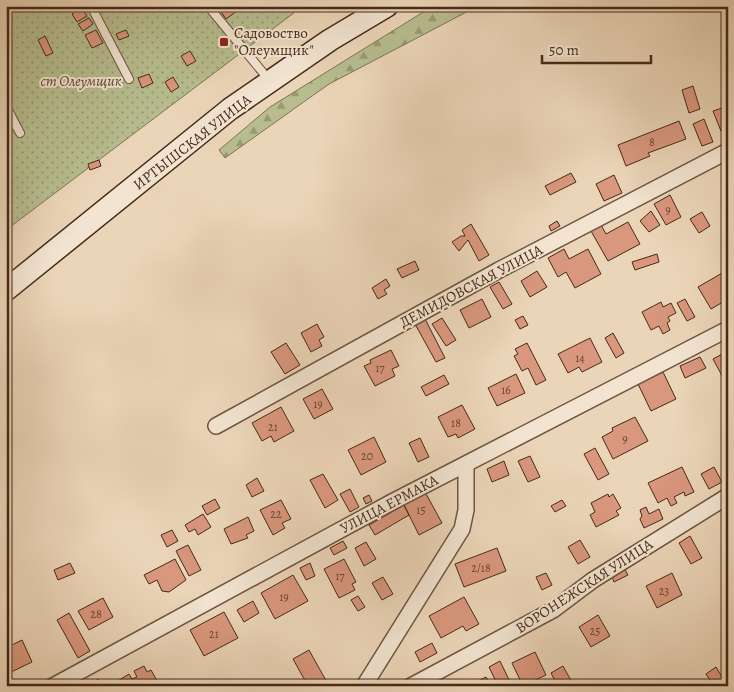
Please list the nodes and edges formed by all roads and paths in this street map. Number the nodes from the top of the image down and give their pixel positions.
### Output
1 (91, 6) edge
2 (208, 6) edge
3 (387, 6) edge
4 (129, 79) dead end
5 (270, 82) junction
6 (6, 106) edge
7 (20, 134) dead end
8 (728, 150) edge
9 (7, 288) edge
10 (728, 329) edge
11 (216, 426) dead end
12 (466, 465) junction
13 (728, 496) edge
14 (53, 686) edge
15 (364, 686) edge
16 (410, 686) edge

1 - 4 lane
2 - 5 lane
3 - 5 main road, ИРТЫШСКАЯ УЛИЦА
5 - 9 main road, ИРТЫШСКАЯ УЛИЦА
6 - 7 lane
8 - 11 street, ДЕМИДОВСКАЯ УЛИЦА
10 - 12 street, УЛИЦА ЕРМАКА
12 - 14 street, УЛИЦА ЕРМАКА
12 - 15 street
13 - 16 street, ВОРОНЕЖСКАЯ УЛИЦА

